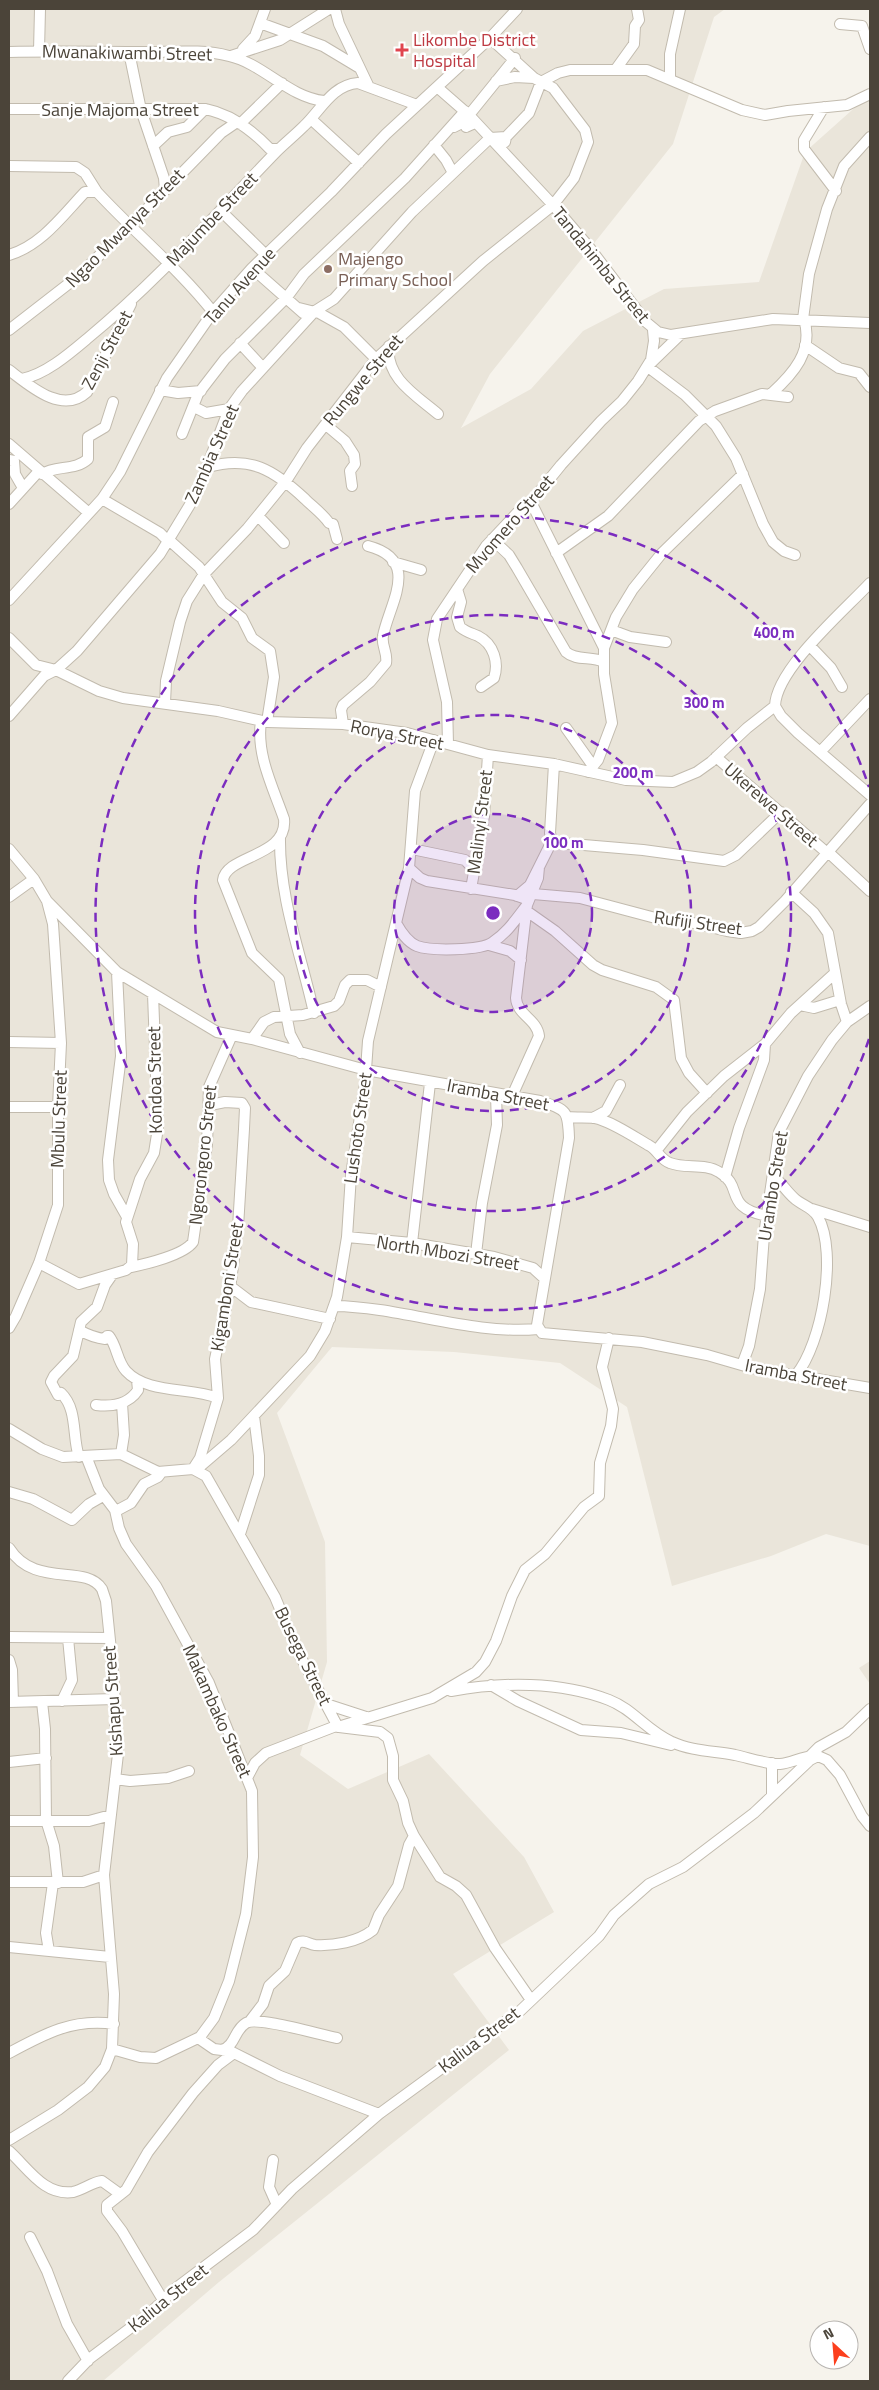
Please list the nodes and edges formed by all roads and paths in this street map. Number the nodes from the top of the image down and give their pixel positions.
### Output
1 (40, 9) edge
2 (265, 9) edge
3 (329, 9) edge
4 (335, 9) edge
5 (517, 9) edge
6 (637, 9) edge
7 (680, 9) edge
8 (260, 24) junction
9 (840, 24) dead end
10 (289, 34) junction
11 (490, 38) junction
12 (870, 49) edge
13 (242, 50) junction
14 (39, 51) junction
15 (9, 52) edge
16 (129, 52) junction
17 (231, 56) junction
18 (515, 58) junction
19 (358, 67) junction
20 (616, 69) junction
21 (670, 79) junction
22 (538, 80) junction
23 (496, 81) junction
24 (282, 83) junction
25 (368, 85) junction
26 (437, 87) junction
27 (870, 94) edge
28 (324, 101) junction
29 (417, 105) junction
30 (824, 106) junction
31 (9, 109) edge
32 (141, 110) junction
33 (205, 110) junction
34 (470, 116) junction
35 (311, 119) junction
36 (239, 123) junction
37 (147, 129) junction
38 (172, 130) junction
39 (449, 130) junction
40 (870, 137) edge
41 (490, 138) junction
42 (506, 138) junction
43 (434, 145) junction
44 (153, 146) junction
45 (503, 151) junction
46 (272, 153) junction
47 (359, 162) junction
48 (9, 166) edge
49 (453, 174) junction
50 (165, 190) junction
51 (836, 191) junction
52 (97, 192) junction
53 (553, 205) junction
54 (221, 211) junction
55 (129, 227) junction
56 (9, 255) edge
57 (267, 256) junction
58 (169, 264) junction
59 (252, 268) junction
60 (136, 297) junction
61 (287, 297) junction
62 (299, 308) junction
63 (315, 311) junction
64 (213, 312) junction
65 (803, 319) junction
66 (307, 320) junction
67 (870, 323) edge
68 (9, 330) edge
69 (653, 330) junction
70 (681, 334) junction
71 (240, 343) junction
72 (805, 345) junction
73 (389, 346) junction
74 (376, 359) junction
75 (649, 366) junction
76 (263, 368) junction
77 (9, 371) edge
78 (22, 379) junction
79 (870, 387) edge
80 (160, 390) junction
81 (201, 391) junction
82 (772, 394) junction
83 (788, 397) dead end
84 (114, 402) dead end
85 (194, 407) junction
86 (229, 409) junction
87 (438, 414) dead end
88 (705, 416) junction
89 (326, 425) junction
90 (182, 434) dead end
91 (9, 444) edge
92 (9, 460) edge
93 (208, 467) junction
94 (40, 473) junction
95 (743, 474) junction
96 (286, 481) junction
97 (352, 486) dead end
98 (23, 488) junction
99 (102, 499) junction
100 (531, 502) junction
101 (9, 504) edge
102 (89, 513) junction
103 (258, 516) junction
104 (337, 539) dead end
105 (492, 539) junction
106 (169, 540) junction
107 (284, 543) dead end
108 (368, 546) dead end
109 (556, 553) junction
110 (795, 555) dead end
111 (393, 562) junction
112 (421, 570) dead end
113 (204, 574) junction
114 (870, 583) edge
115 (457, 589) junction
116 (9, 600) edge
117 (610, 630) junction
118 (9, 638) edge
119 (666, 642) dead end
120 (810, 646) junction
121 (604, 648) junction
122 (604, 662) junction
123 (56, 670) junction
124 (481, 687) dead end
125 (842, 687) dead end
126 (870, 699) edge
127 (165, 703) junction
128 (775, 706) junction
129 (9, 716) edge
130 (264, 721) junction
131 (343, 724) junction
132 (566, 728) dead end
133 (434, 740) junction
134 (448, 744) junction
135 (821, 751) junction
136 (488, 755) junction
137 (716, 758) junction
138 (554, 764) junction
139 (591, 769) junction
140 (870, 795) edge
141 (870, 804) edge
142 (781, 812) junction
143 (280, 837) junction
144 (552, 841) junction
145 (9, 849) edge
146 (412, 849) junction
147 (826, 852) junction
148 (539, 867) junction
149 (409, 868) junction
150 (475, 870) junction
151 (34, 878) junction
152 (471, 889) junction
153 (870, 891) edge
154 (792, 892) junction
155 (517, 896) junction
156 (9, 897) edge
157 (47, 901) junction
158 (529, 903) junction
159 (396, 923) junction
160 (489, 945) junction
161 (521, 960) junction
162 (117, 972) junction
163 (835, 973) junction
164 (381, 987) junction
165 (153, 994) junction
166 (840, 1000) junction
167 (800, 1005) junction
168 (870, 1006) edge
169 (314, 1013) junction
170 (287, 1016) junction
171 (847, 1022) junction
172 (232, 1035) junction
173 (252, 1039) junction
174 (9, 1042) edge
175 (61, 1043) junction
176 (765, 1044) junction
177 (300, 1053) junction
178 (366, 1070) junction
179 (430, 1083) junction
180 (620, 1086) dead end
181 (707, 1093) junction
182 (496, 1094) junction
183 (512, 1096) junction
184 (210, 1105) junction
185 (9, 1107) edge
186 (58, 1108) junction
187 (568, 1117) junction
188 (593, 1118) junction
189 (656, 1151) junction
190 (773, 1176) junction
191 (725, 1177) junction
192 (811, 1209) junction
193 (767, 1216) junction
194 (127, 1217) junction
195 (870, 1227) edge
196 (347, 1237) junction
197 (412, 1243) junction
198 (476, 1254) junction
199 (39, 1263) junction
200 (131, 1267) junction
201 (112, 1275) junction
202 (544, 1278) junction
203 (230, 1286) junction
204 (334, 1306) junction
205 (330, 1319) junction
206 (9, 1328) edge
207 (538, 1329) junction
208 (79, 1330) junction
209 (609, 1338) junction
210 (742, 1365) junction
211 (796, 1375) junction
212 (137, 1380) junction
213 (869, 1385) edge
214 (218, 1398) junction
215 (122, 1403) junction
216 (96, 1405) dead end
217 (254, 1416) junction
218 (9, 1429) edge
219 (121, 1454) junction
220 (83, 1457) junction
221 (194, 1470) junction
222 (161, 1473) junction
223 (9, 1492) edge
224 (103, 1496) junction
225 (116, 1511) junction
226 (240, 1534) junction
227 (9, 1548) edge
228 (9, 1638) edge
229 (68, 1638) junction
230 (108, 1638) junction
231 (9, 1660) edge
232 (491, 1685) junction
233 (443, 1692) junction
234 (115, 1699) junction
235 (62, 1701) junction
236 (11, 1702) edge
237 (42, 1702) junction
238 (326, 1704) junction
239 (870, 1709) edge
240 (366, 1717) junction
241 (337, 1727) junction
242 (697, 1749) junction
243 (814, 1756) junction
244 (46, 1758) junction
245 (9, 1762) edge
246 (772, 1763) junction
247 (189, 1771) dead end
248 (247, 1778) junction
249 (116, 1779) junction
250 (772, 1794) junction
251 (111, 1816) junction
252 (46, 1820) junction
253 (9, 1821) edge
254 (870, 1826) edge
255 (414, 1836) junction
256 (104, 1876) junction
257 (9, 1882) edge
258 (56, 1883) junction
259 (9, 1947) edge
260 (49, 1951) junction
261 (110, 1953) junction
262 (531, 2000) junction
263 (250, 2021) junction
264 (114, 2024) junction
265 (198, 2038) junction
266 (337, 2038) dead end
267 (112, 2049) junction
268 (222, 2050) junction
269 (9, 2052) edge
270 (234, 2053) junction
271 (379, 2114) junction
272 (9, 2140) edge
273 (9, 2151) edge
274 (273, 2160) dead end
275 (120, 2194) junction
276 (277, 2205) junction
277 (30, 2237) dead end
278 (163, 2300) junction
279 (88, 2360) junction
280 (68, 2381) edge

1 - 14 street
2 - 8 street
3 - 10 street
4 - 19 street
5 - 11 street, Tanu Avenue
6 - 20 street
7 - 21 street
8 - 10 street
8 - 13 street
9 - 12 street
10 - 13 street
10 - 19 street
11 - 18 street, Rungwe Street
11 - 26 street, Tanu Avenue
13 - 17 street
14 - 15 street, Mwanakiwambi Street
14 - 16 street, Mwanakiwambi Street
16 - 17 street, Mwanakiwambi Street
16 - 32 street
17 - 24 street, Mwanakiwambi Street
18 - 22 street, Rungwe Street
18 - 23 street
19 - 25 street
20 - 21 street
20 - 22 street
21 - 30 street
22 - 23 street
22 - 42 street
22 - 53 street, Rungwe Street
23 - 34 street
24 - 28 street, Mwanakiwambi Street
24 - 36 street, Ngao Mwanya Street
25 - 28 street, Majumbe Street
25 - 29 street, Majumbe Street
26 - 29 street, Tanu Avenue
26 - 34 street, Tandahimba Street
27 - 30 street
28 - 35 street, Majumbe Street
29 - 47 street, Tanu Avenue
30 - 51 street
31 - 32 street, Sanje Majoma Street
32 - 33 street, Sanje Majoma Street
32 - 37 street
33 - 36 street, Sanje Majoma Street
33 - 38 street
34 - 39 street
34 - 39 street
34 - 41 street, Tandahimba Street
35 - 46 street, Majumbe Street
35 - 47 street
36 - 46 street, Sanje Majoma Street
36 - 50 street, Ngao Mwanya Street
37 - 38 street
37 - 44 street
38 - 44 street
39 - 43 street
40 - 51 street
41 - 42 street
41 - 45 street, Tandahimba Street
41 - 49 street, Zambia Street
42 - 45 street
43 - 49 street
43 - 61 street
44 - 50 street
45 - 53 street, Tandahimba Street
46 - 54 street, Majumbe Street
47 - 57 street, Tanu Avenue
48 - 52 street
49 - 63 street, Zambia Street
50 - 55 street, Ngao Mwanya Street
51 - 65 street
52 - 55 street
52 - 56 street
53 - 69 street, Tandahimba Street
53 - 73 street, Rungwe Street
54 - 57 street
54 - 58 street, Majumbe Street
55 - 58 street
55 - 68 street, Ngao Mwanya Street
57 - 59 street, Tanu Avenue
58 - 60 street, Majumbe Street
58 - 64 street
59 - 61 street
59 - 64 street, Tanu Avenue
60 - 78 street, Majumbe Street
60 - 78 street, Zenji Street
61 - 62 street
61 - 71 street
62 - 63 street
62 - 66 street
63 - 66 street, Zambia Street
63 - 74 street
64 - 80 street, Tanu Avenue
65 - 67 street, Tandahimba Street
65 - 70 street, Tandahimba Street
65 - 72 street
66 - 76 street, Zambia Street
69 - 70 street, Tandahimba Street
69 - 75 street, Mvomero Street
70 - 75 street
71 - 76 street
71 - 81 street
72 - 79 street
72 - 82 street
73 - 74 street, Rungwe Street
73 - 87 street
74 - 89 street, Rungwe Street
75 - 88 street
75 - 100 street, Mvomero Street
76 - 86 street, Zambia Street
77 - 78 street
80 - 81 street
80 - 99 street, Tanu Avenue
81 - 85 street
82 - 83 street
82 - 88 street
84 - 94 street
85 - 86 street
85 - 90 street
86 - 93 street, Zambia Street
88 - 95 street
88 - 109 street
89 - 96 street, Rungwe Street
89 - 97 street
91 - 94 street
92 - 98 street
93 - 96 street
93 - 106 street, Zambia Street
94 - 98 street
94 - 102 street
95 - 110 street
95 - 117 street
96 - 103 street, Rungwe Street
96 - 104 street
98 - 101 street
99 - 102 street, Tanu Avenue
99 - 106 street
100 - 105 street, Mvomero Street
100 - 109 street
102 - 116 street, Tanu Avenue
103 - 107 street
103 - 113 street, Rungwe Street
105 - 115 street, Mvomero Street
105 - 122 street
106 - 113 street
106 - 123 street, Zambia Street
108 - 111 street
109 - 121 street
111 - 112 street
111 - 131 street
113 - 127 street, Rungwe Street
113 - 130 street
114 - 120 street
115 - 124 street
115 - 134 street, Mvomero Street
117 - 119 street
117 - 121 street
118 - 123 street, Rorya Street
120 - 125 street
120 - 128 street
121 - 122 street
122 - 139 street
123 - 127 street, Rorya Street
123 - 129 street, Zambia Street
126 - 135 street
127 - 130 street, Rorya Street
128 - 135 street
128 - 137 street, Rorya Street
130 - 131 street, Rorya Street
130 - 143 street
131 - 133 street, Rorya Street
132 - 139 street
133 - 134 street, Rorya Street
133 - 146 street, Lushoto Street
134 - 136 street, Rorya Street
135 - 140 street
136 - 138 street, Rorya Street
136 - 150 street, Malinyi Street
137 - 139 street, Rorya Street
137 - 142 street, Ukerewe Street
138 - 139 street, Rorya Street
138 - 144 street
141 - 147 street, Rufiji Street
142 - 144 street
142 - 147 street, Ukerewe Street
143 - 169 street
143 - 170 street
144 - 148 street
145 - 151 street, Iramba Street
146 - 149 street, Lushoto Street
146 - 150 street
147 - 153 street, Ukerewe Street
147 - 154 street, Rufiji Street
148 - 155 street
148 - 158 street
149 - 152 street, Rufiji Street
149 - 159 street, Lushoto Street
150 - 152 street, Malinyi Street
151 - 156 street
151 - 157 street, Iramba Street
152 - 155 street, Rufiji Street
154 - 158 street, Rufiji Street
154 - 163 street
155 - 158 street, Rufiji Street
157 - 162 street, Iramba Street
157 - 175 street, Mbulu Street
158 - 160 street
158 - 161 street
158 - 181 street
159 - 160 street
159 - 164 street, Lushoto Street
160 - 161 street
161 - 183 street
162 - 165 street, Iramba Street
162 - 194 street
163 - 166 street
163 - 167 street
164 - 169 street
164 - 178 street, Lushoto Street
165 - 172 street, Iramba Street
165 - 194 street, Kondoa Street
166 - 167 street
166 - 171 street
167 - 176 street
168 - 171 street, Urambo Street
169 - 170 street
170 - 173 street
170 - 177 street
171 - 190 street, Urambo Street
172 - 173 street, Iramba Street
172 - 184 street, Ngorongoro Street
173 - 177 street, Iramba Street
174 - 175 street
175 - 186 street, Mbulu Street
176 - 181 street
176 - 191 street
177 - 178 street, Iramba Street
178 - 179 street, Iramba Street
178 - 196 street, Lushoto Street
179 - 182 street, Iramba Street
179 - 197 street
180 - 188 street
181 - 189 street
182 - 183 street, Iramba Street
182 - 198 street
183 - 187 street, Iramba Street
184 - 200 street, Ngorongoro Street
184 - 203 street, Kigamboni Street
185 - 186 street
186 - 199 street, Mbulu Street
187 - 188 street
187 - 202 street, Iramba Street
188 - 189 street
189 - 191 street
190 - 192 street
190 - 193 street, Urambo Street
191 - 193 street
192 - 195 street
192 - 211 street
193 - 210 street, Urambo Street
194 - 200 street, Kondoa Street
196 - 197 street, North Mbozi Street
196 - 204 street, Lushoto Street
197 - 198 street, North Mbozi Street
198 - 202 street, North Mbozi Street
199 - 201 street
199 - 206 street, Mbulu Street
200 - 201 street
201 - 208 street
202 - 207 street, Iramba Street
203 - 205 street
203 - 214 street, Kigamboni Street
204 - 205 street, Lushoto Street
204 - 207 street
205 - 217 street, Lushoto Street
207 - 209 street, Iramba Street
208 - 212 street
208 - 220 street, Makambako Street
209 - 210 street, Iramba Street
209 - 233 street, Busega Street
210 - 211 street, Iramba Street
211 - 213 street, Iramba Street
212 - 214 street
212 - 215 street
214 - 221 street, Kigamboni Street
215 - 216 street
215 - 219 street
217 - 221 street, Lushoto Street
217 - 226 street
218 - 220 street
219 - 220 street
219 - 222 street
220 - 224 street, Makambako Street
221 - 222 street
221 - 226 street, Busega Street
222 - 225 street
223 - 224 street
224 - 225 street, Makambako Street
225 - 248 street, Makambako Street
226 - 238 street, Busega Street
227 - 230 street, Kishapu Street
228 - 229 street
229 - 230 street
229 - 235 street
230 - 234 street, Kishapu Street
231 - 236 street
232 - 233 street
232 - 242 street
232 - 242 street
233 - 240 street, Busega Street
234 - 235 street
234 - 249 street, Kishapu Street
235 - 237 street
236 - 237 street
237 - 244 street
238 - 240 street
238 - 241 street, Busega Street
239 - 243 street, Kaliua Street
240 - 241 street, Busega Street
241 - 248 street
241 - 255 street
242 - 246 street
243 - 246 street
243 - 250 street, Kaliua Street
243 - 254 street
244 - 245 street
244 - 252 street
246 - 250 street
247 - 249 street
248 - 265 street, Makambako Street
249 - 251 street, Kishapu Street
250 - 262 street, Kaliua Street
251 - 252 street
251 - 256 street, Kishapu Street
252 - 253 street
252 - 258 street
255 - 262 street
255 - 263 street
256 - 258 street
256 - 261 street, Kishapu Street
257 - 258 street
258 - 260 street
259 - 260 street
260 - 261 street
261 - 264 street, Kishapu Street
262 - 271 street, Kaliua Street
263 - 266 street
263 - 268 street
264 - 267 street, Kishapu Street
264 - 269 street
265 - 267 street, Makambako Street
265 - 268 street
267 - 272 street
268 - 270 street
270 - 271 street
270 - 275 street
271 - 276 street, Kaliua Street
273 - 275 street
274 - 276 street
275 - 278 street
276 - 278 street, Kaliua Street
277 - 279 street
278 - 279 street, Kaliua Street
279 - 280 street, Kaliua Street

